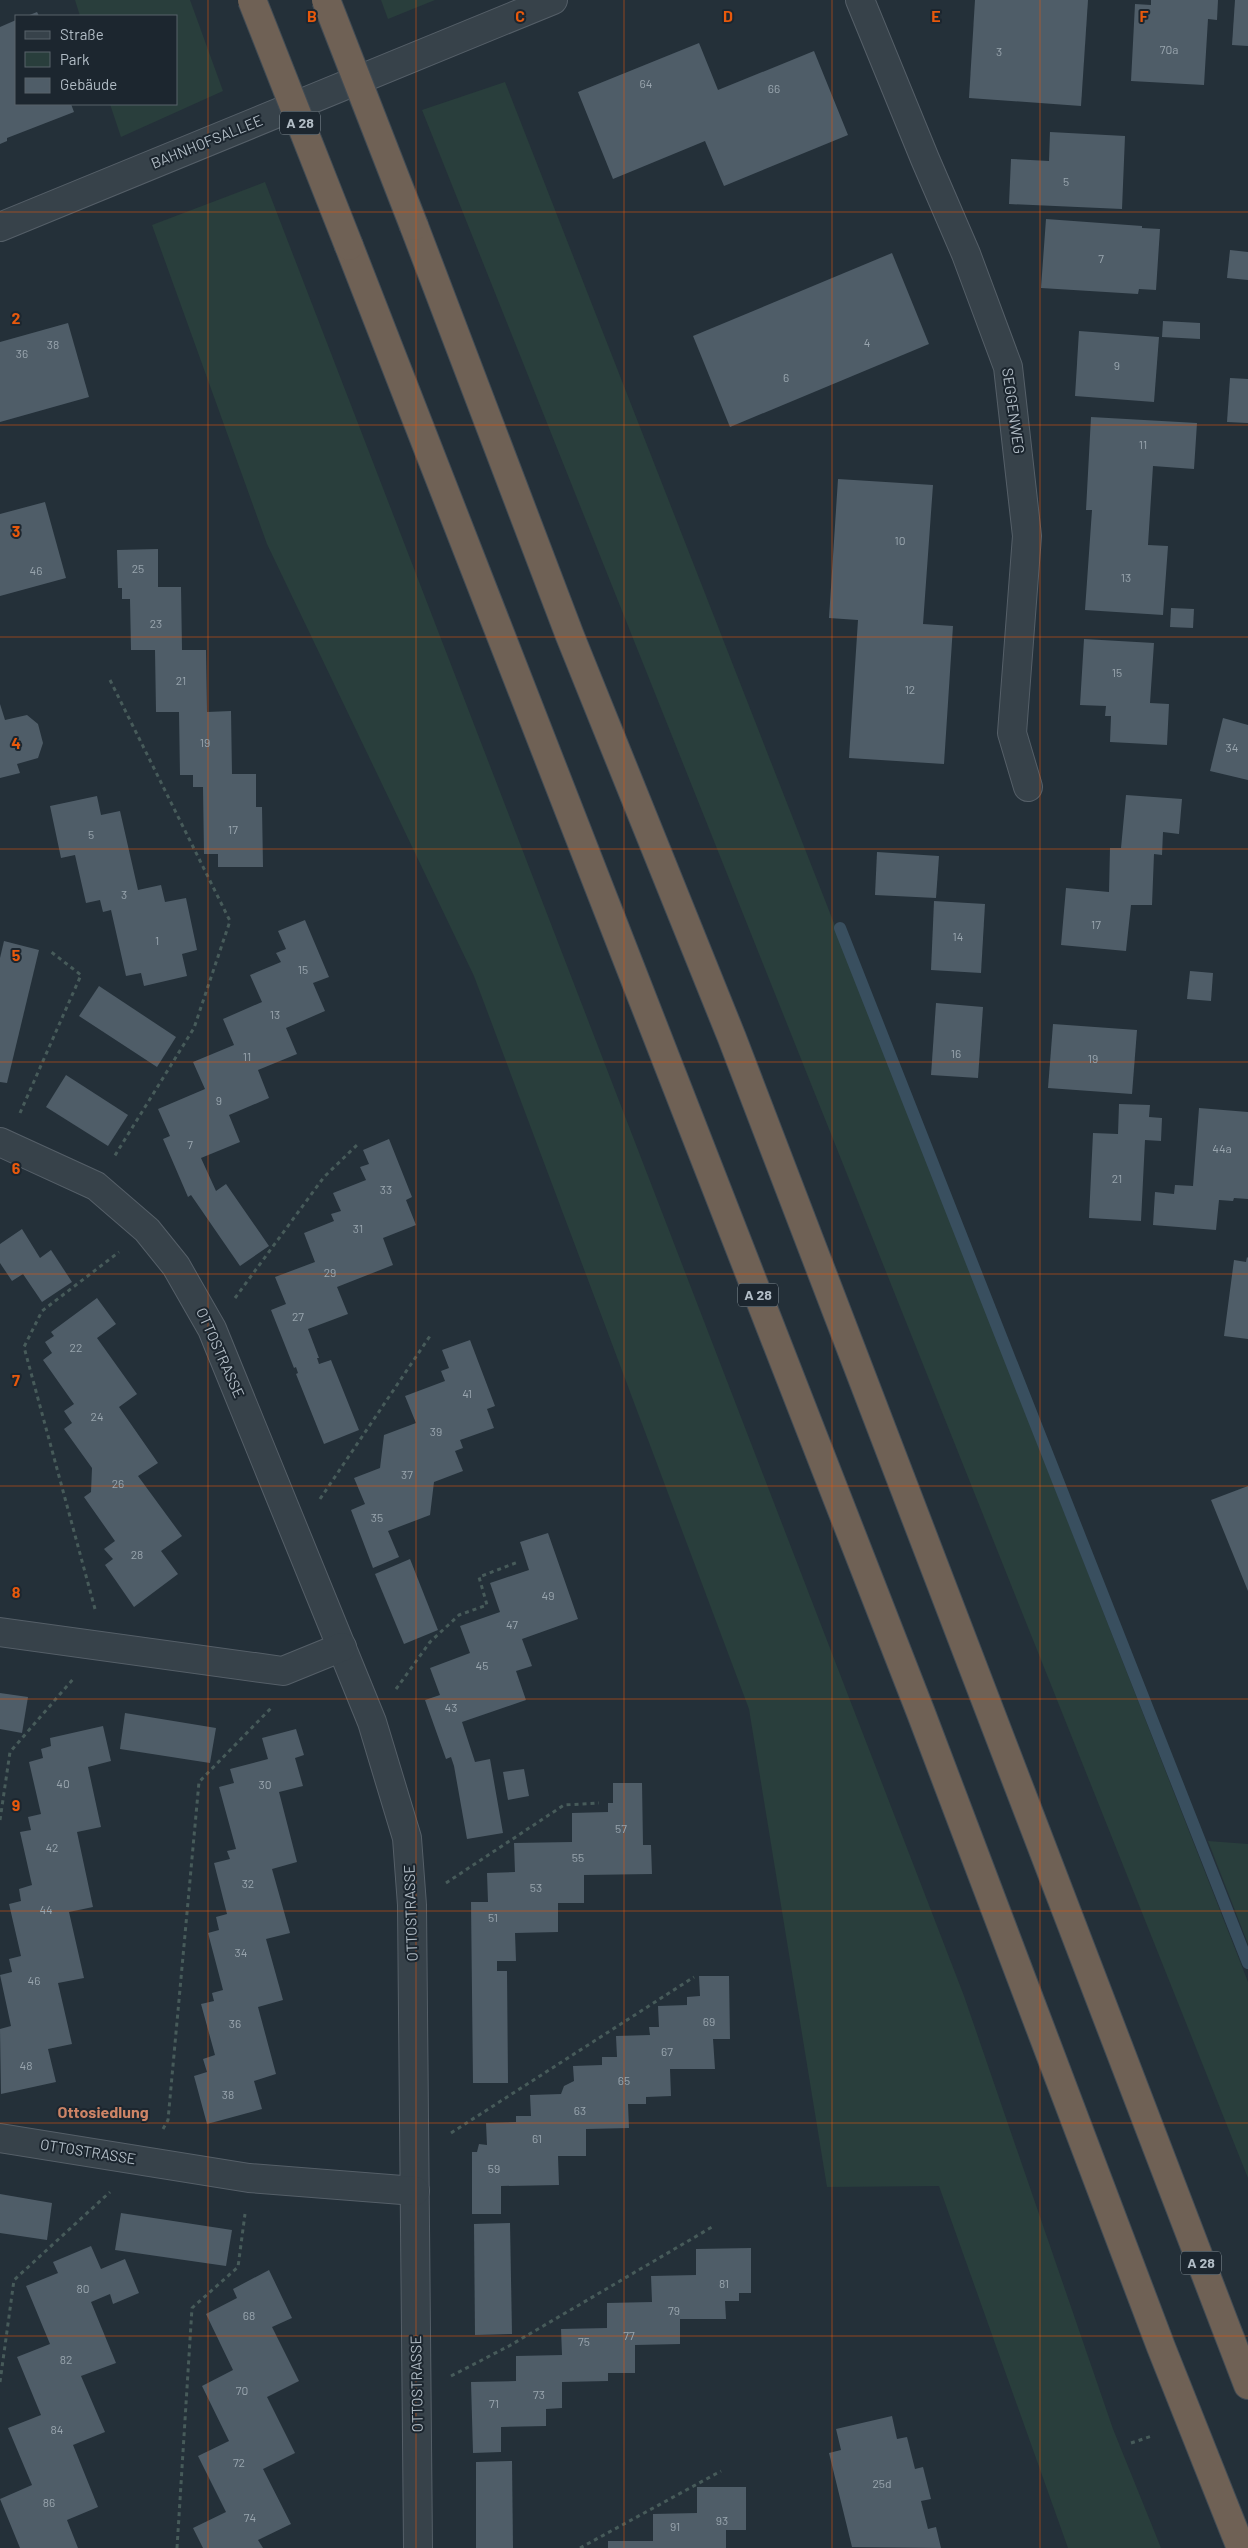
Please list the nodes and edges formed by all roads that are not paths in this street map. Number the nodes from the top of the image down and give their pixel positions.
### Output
1 (252, 0) edge
2 (326, 0) edge
3 (554, 0) edge
4 (860, 0) edge
5 (0, 227) edge
6 (1028, 787) dead end
7 (3, 1143) edge
8 (0, 1632) edge
9 (342, 1647) junction
10 (0, 2138) edge
11 (415, 2191) junction
12 (1248, 2385) edge
13 (418, 2548) edge
14 (1241, 2548) edge

1 - 14 highway, A 28, bridge
2 - 12 highway, A 28, bridge
3 - 5 street, BAHNHOFSALLEE
4 - 6 street, SEGGENWEG
7 - 9 street, OTTOSTRASSE
8 - 9 street
9 - 11 street, OTTOSTRASSE
10 - 11 street, OTTOSTRASSE
11 - 13 street, OTTOSTRASSE

